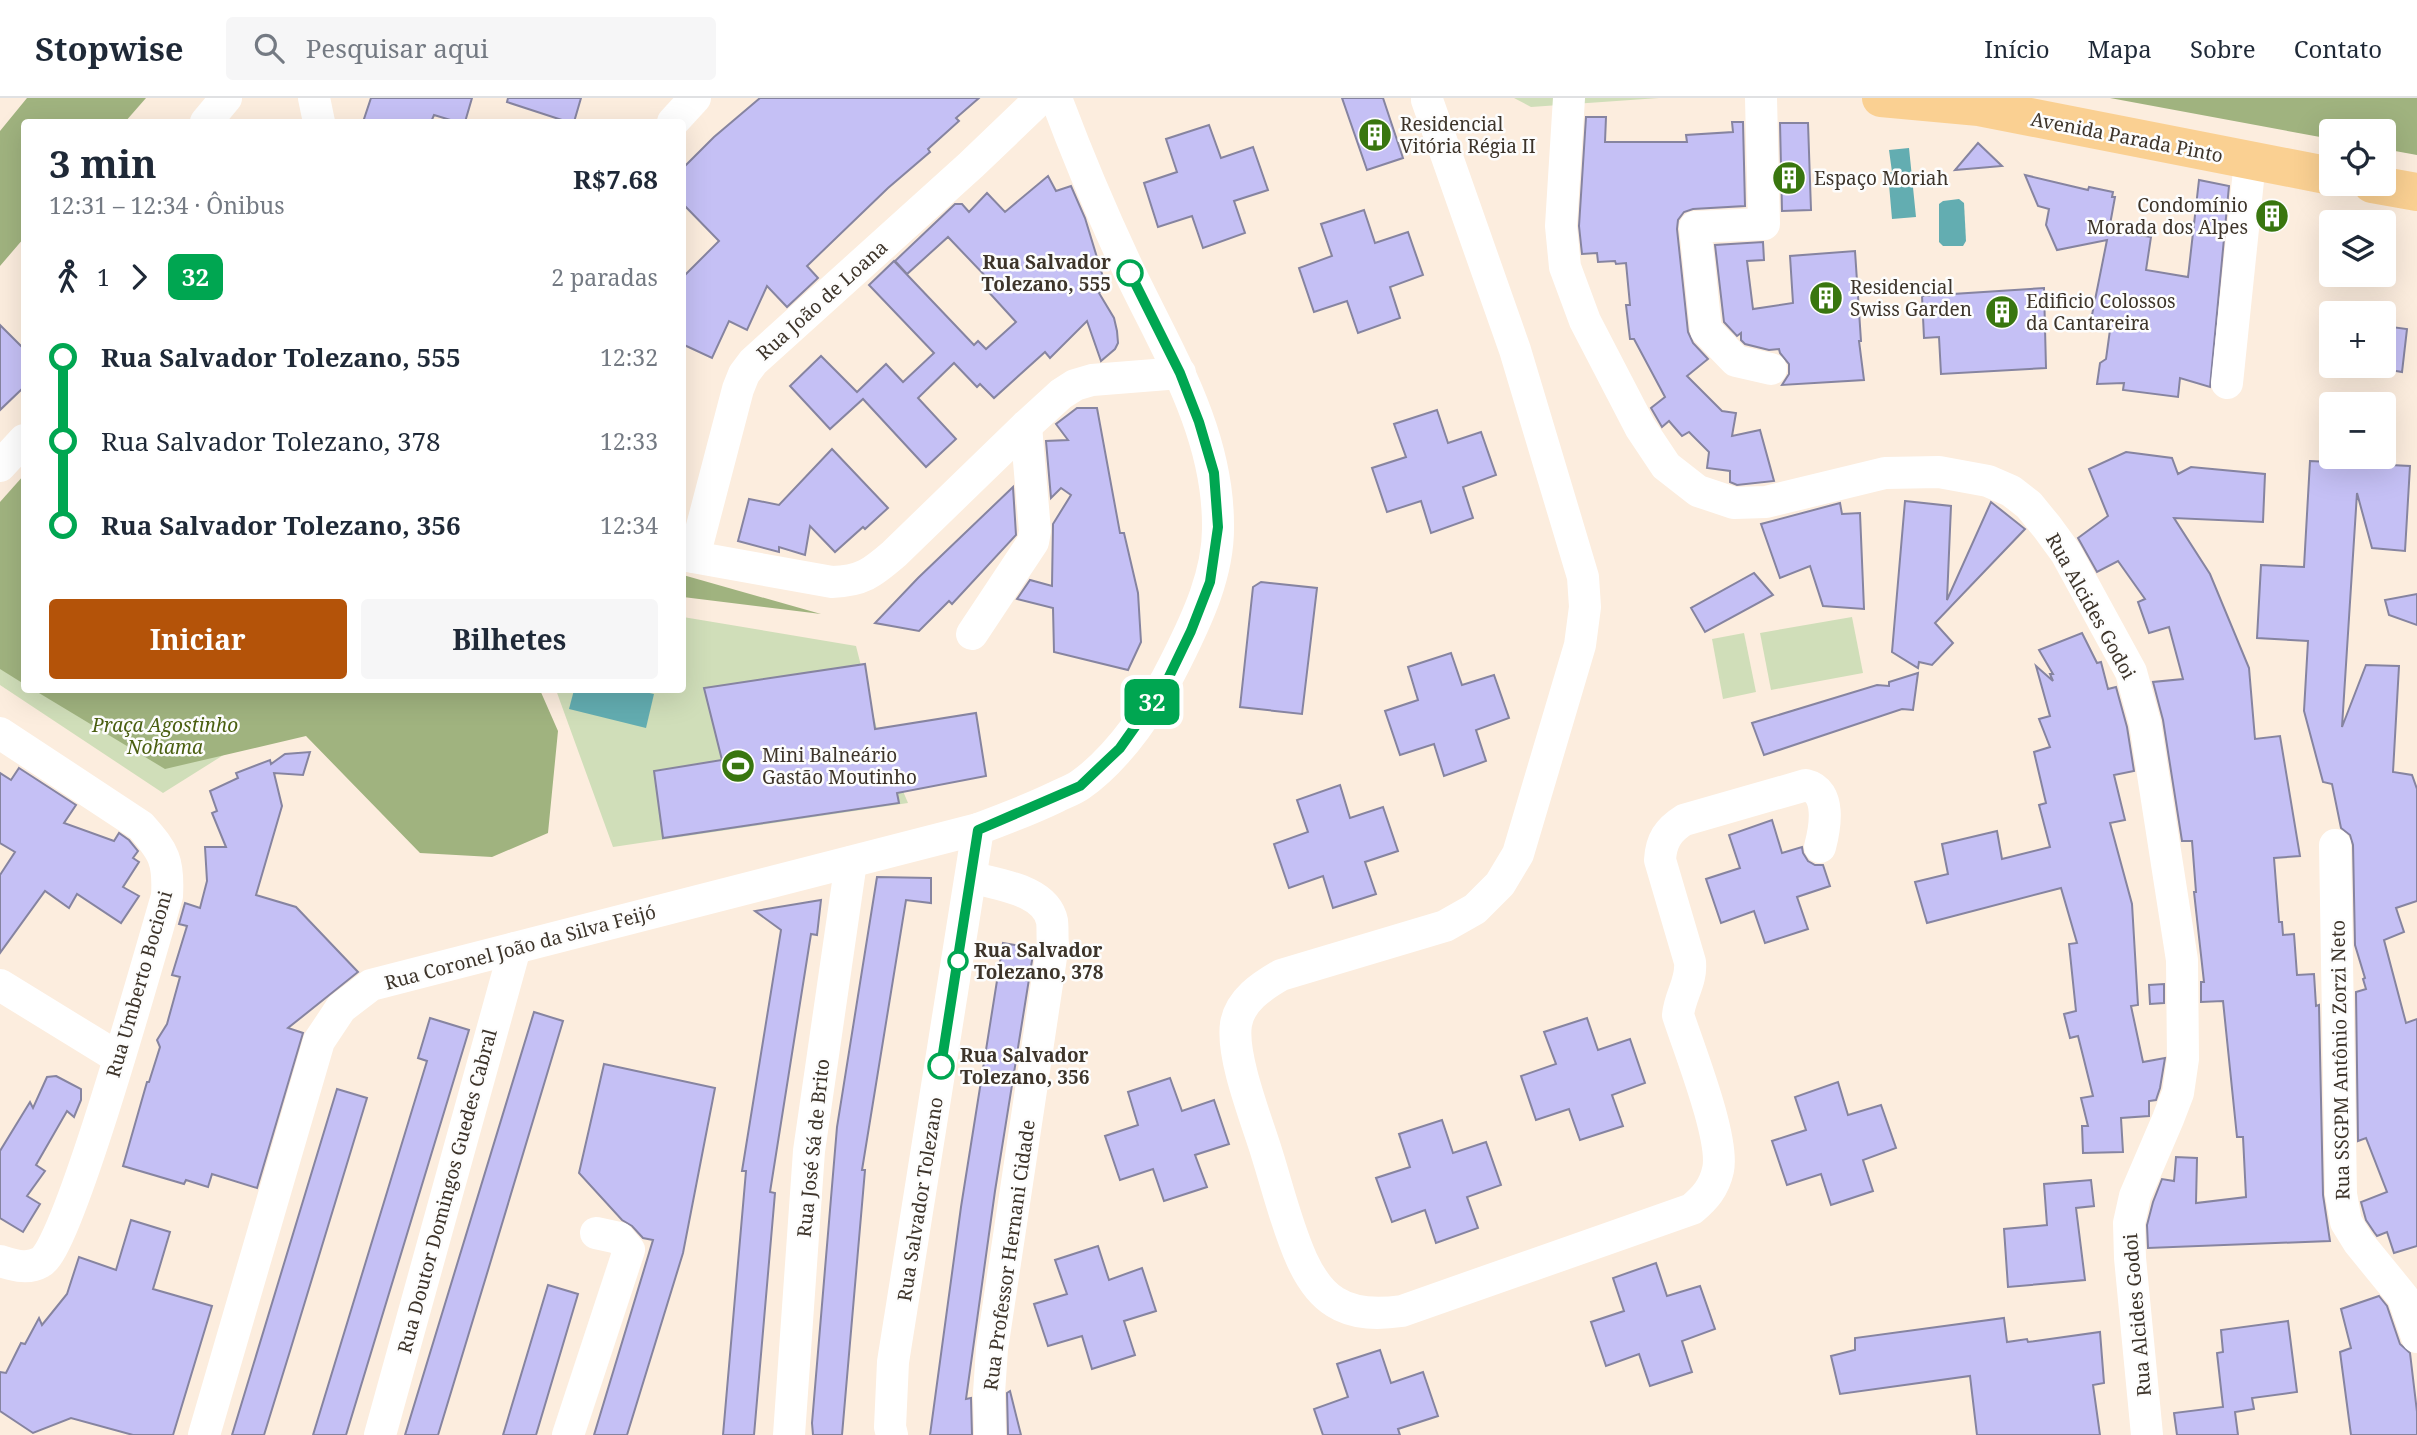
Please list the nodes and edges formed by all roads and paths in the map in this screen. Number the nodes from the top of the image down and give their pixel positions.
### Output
1 (226, 98) edge
2 (314, 98) edge
3 (695, 98) edge
4 (1041, 98) edge
5 (1056, 98) edge
6 (1569, 98) edge
7 (1761, 98) edge
8 (1881, 98) edge
9 (1427, 99) edge
10 (208, 119) edge
11 (318, 119) edge
12 (676, 119) edge
13 (2250, 160) junction
14 (2319, 174) edge
15 (2396, 188) edge
16 (2417, 192) edge
17 (1771, 369) dead end
18 (1180, 373) junction
19 (2227, 383) dead end
20 (1026, 426) junction
21 (21, 443) edge
22 (0, 466) edge
23 (688, 556) edge
24 (972, 634) dead end
25 (0, 733) edge
26 (978, 830) junction
27 (2335, 845) dead end
28 (1820, 847) dead end
29 (851, 862) junction
30 (971, 877) junction
31 (515, 948) junction
32 (0, 985) edge
33 (119, 1058) junction
34 (596, 1233) dead end
35 (0, 1261) edge
36 (2410, 1295) edge
37 (2417, 1336) edge
38 (204, 1435) edge
39 (380, 1435) edge
40 (568, 1435) edge
41 (789, 1435) edge
42 (892, 1435) edge
43 (990, 1435) edge
44 (2147, 1435) edge

1 - 10 street
2 - 11 street
3 - 12 street
4 - 23 street, Rua João de Loana
5 - 18 street
6 - 44 street, Rua Alcides Godoi
7 - 17 street
8 - 13 main road, Avenida Parada Pinto
9 - 28 street
13 - 14 main road, Avenida Parada Pinto
13 - 19 street
15 - 16 main road
18 - 20 street
18 - 26 street
20 - 23 street
20 - 24 street
21 - 22 street
25 - 33 street, Rua Umberto Bocioni
26 - 29 street, Rua Coronel João da Silva Feijó
26 - 30 street, Rua Salvador Tolezano
27 - 36 street, Rua SSGPM Antônio Zorzi Neto
29 - 31 street, Rua Coronel João da Silva Feijó
29 - 41 street, Rua José Sá de Brito
30 - 42 street, Rua Salvador Tolezano
30 - 43 street, Rua Professor Hernani Cidade
31 - 38 street, Rua Coronel João da Silva Feijó
31 - 39 street, Rua Doutor Domingos Guedes Cabral
32 - 33 street
33 - 35 street, Rua Umberto Bocioni
34 - 40 street
36 - 37 street, Rua SSGPM Antônio Zorzi Neto

